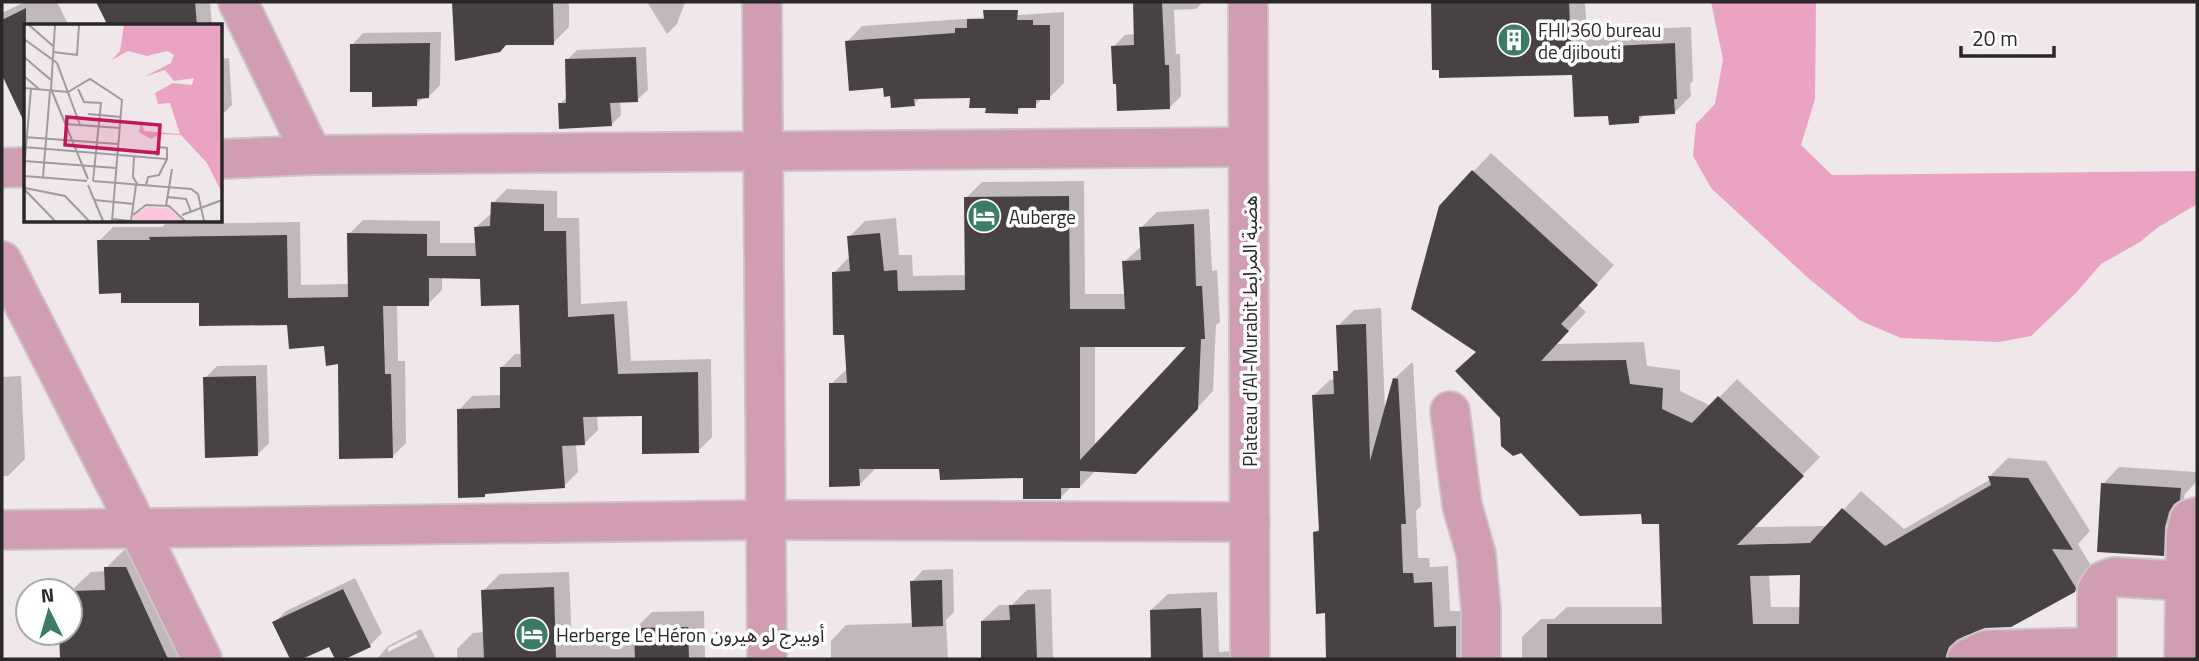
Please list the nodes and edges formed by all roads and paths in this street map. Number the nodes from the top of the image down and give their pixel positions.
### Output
1 (238, 2) edge
2 (762, 2) edge
3 (1248, 2) edge
4 (1248, 147) junction
5 (764, 153) junction
6 (312, 155) junction
7 (222, 159) edge
8 (24, 167) edge
9 (2, 168) edge
10 (2, 261) edge
11 (1450, 411) dead end
12 (2197, 517) edge
13 (766, 520) junction
14 (1250, 522) junction
15 (138, 528) junction
16 (2, 530) edge
17 (2185, 581) junction
18 (2097, 653) edge
19 (202, 659) edge
20 (767, 659) edge
21 (1250, 659) edge
22 (1481, 659) edge
23 (1967, 659) edge
24 (2184, 659) edge

1 - 6 street
2 - 5 street
3 - 4 street, Plateau d'Al-Murabit هضبة المرابط
4 - 5 street
4 - 14 street, Plateau d'Al-Murabit هضبة المرابط
5 - 6 street
5 - 13 street
6 - 7 street
8 - 9 street
10 - 15 street
11 - 22 street
12 - 17 street
13 - 14 street
13 - 15 street
13 - 20 street
14 - 21 street, Plateau d'Al-Murabit هضبة المرابط
15 - 16 street
15 - 19 street
17 - 18 street
17 - 24 street
18 - 23 street

